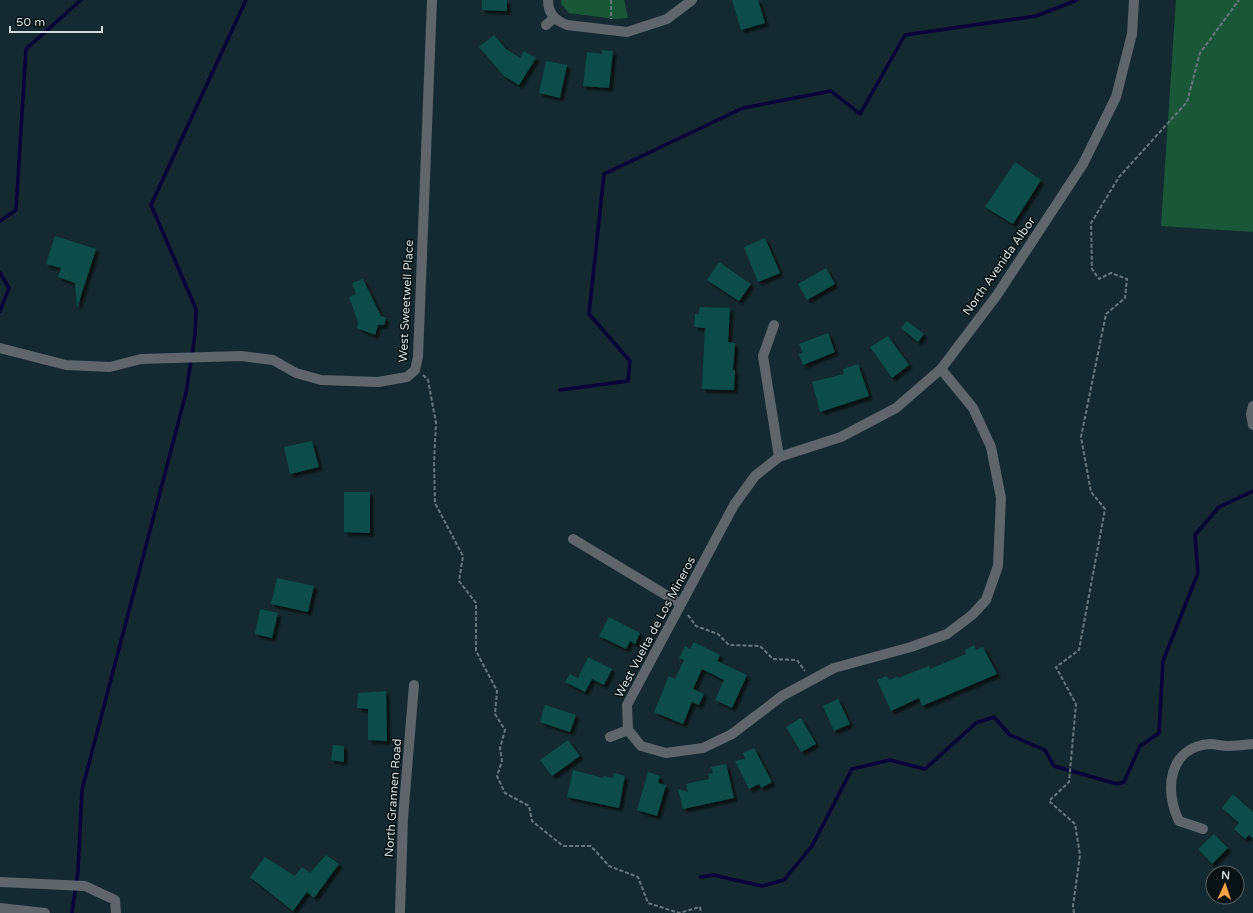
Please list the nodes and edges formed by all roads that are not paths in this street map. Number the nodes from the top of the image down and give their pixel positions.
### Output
1 (432, 0) edge
2 (548, 0) edge
3 (692, 0) edge
4 (1134, 0) edge
5 (554, 18) junction
6 (546, 25) dead end
7 (774, 325) dead end
8 (0, 348) edge
9 (941, 369) junction
10 (1253, 406) edge
11 (1253, 425) edge
12 (779, 457) junction
13 (573, 539) dead end
14 (681, 604) junction
15 (414, 685) dead end
16 (628, 730) junction
17 (610, 736) dead end
18 (1253, 744) edge
19 (1203, 829) dead end
20 (0, 882) edge
21 (0, 908) edge
22 (45, 913) edge
23 (116, 913) edge
24 (400, 913) edge

1 - 8 street, West Sweetwell Place
2 - 5 street
3 - 5 street
4 - 9 street, North Avenida Albor
5 - 6 street
7 - 12 street
9 - 12 street, North Avenida Albor
9 - 16 street
10 - 11 street
12 - 14 street, West Vuelta de Los Mineros
13 - 14 street
14 - 16 street, West Vuelta de Los Mineros
15 - 24 street, North Grannen Road
16 - 17 street
18 - 19 street
20 - 23 street
21 - 22 street

